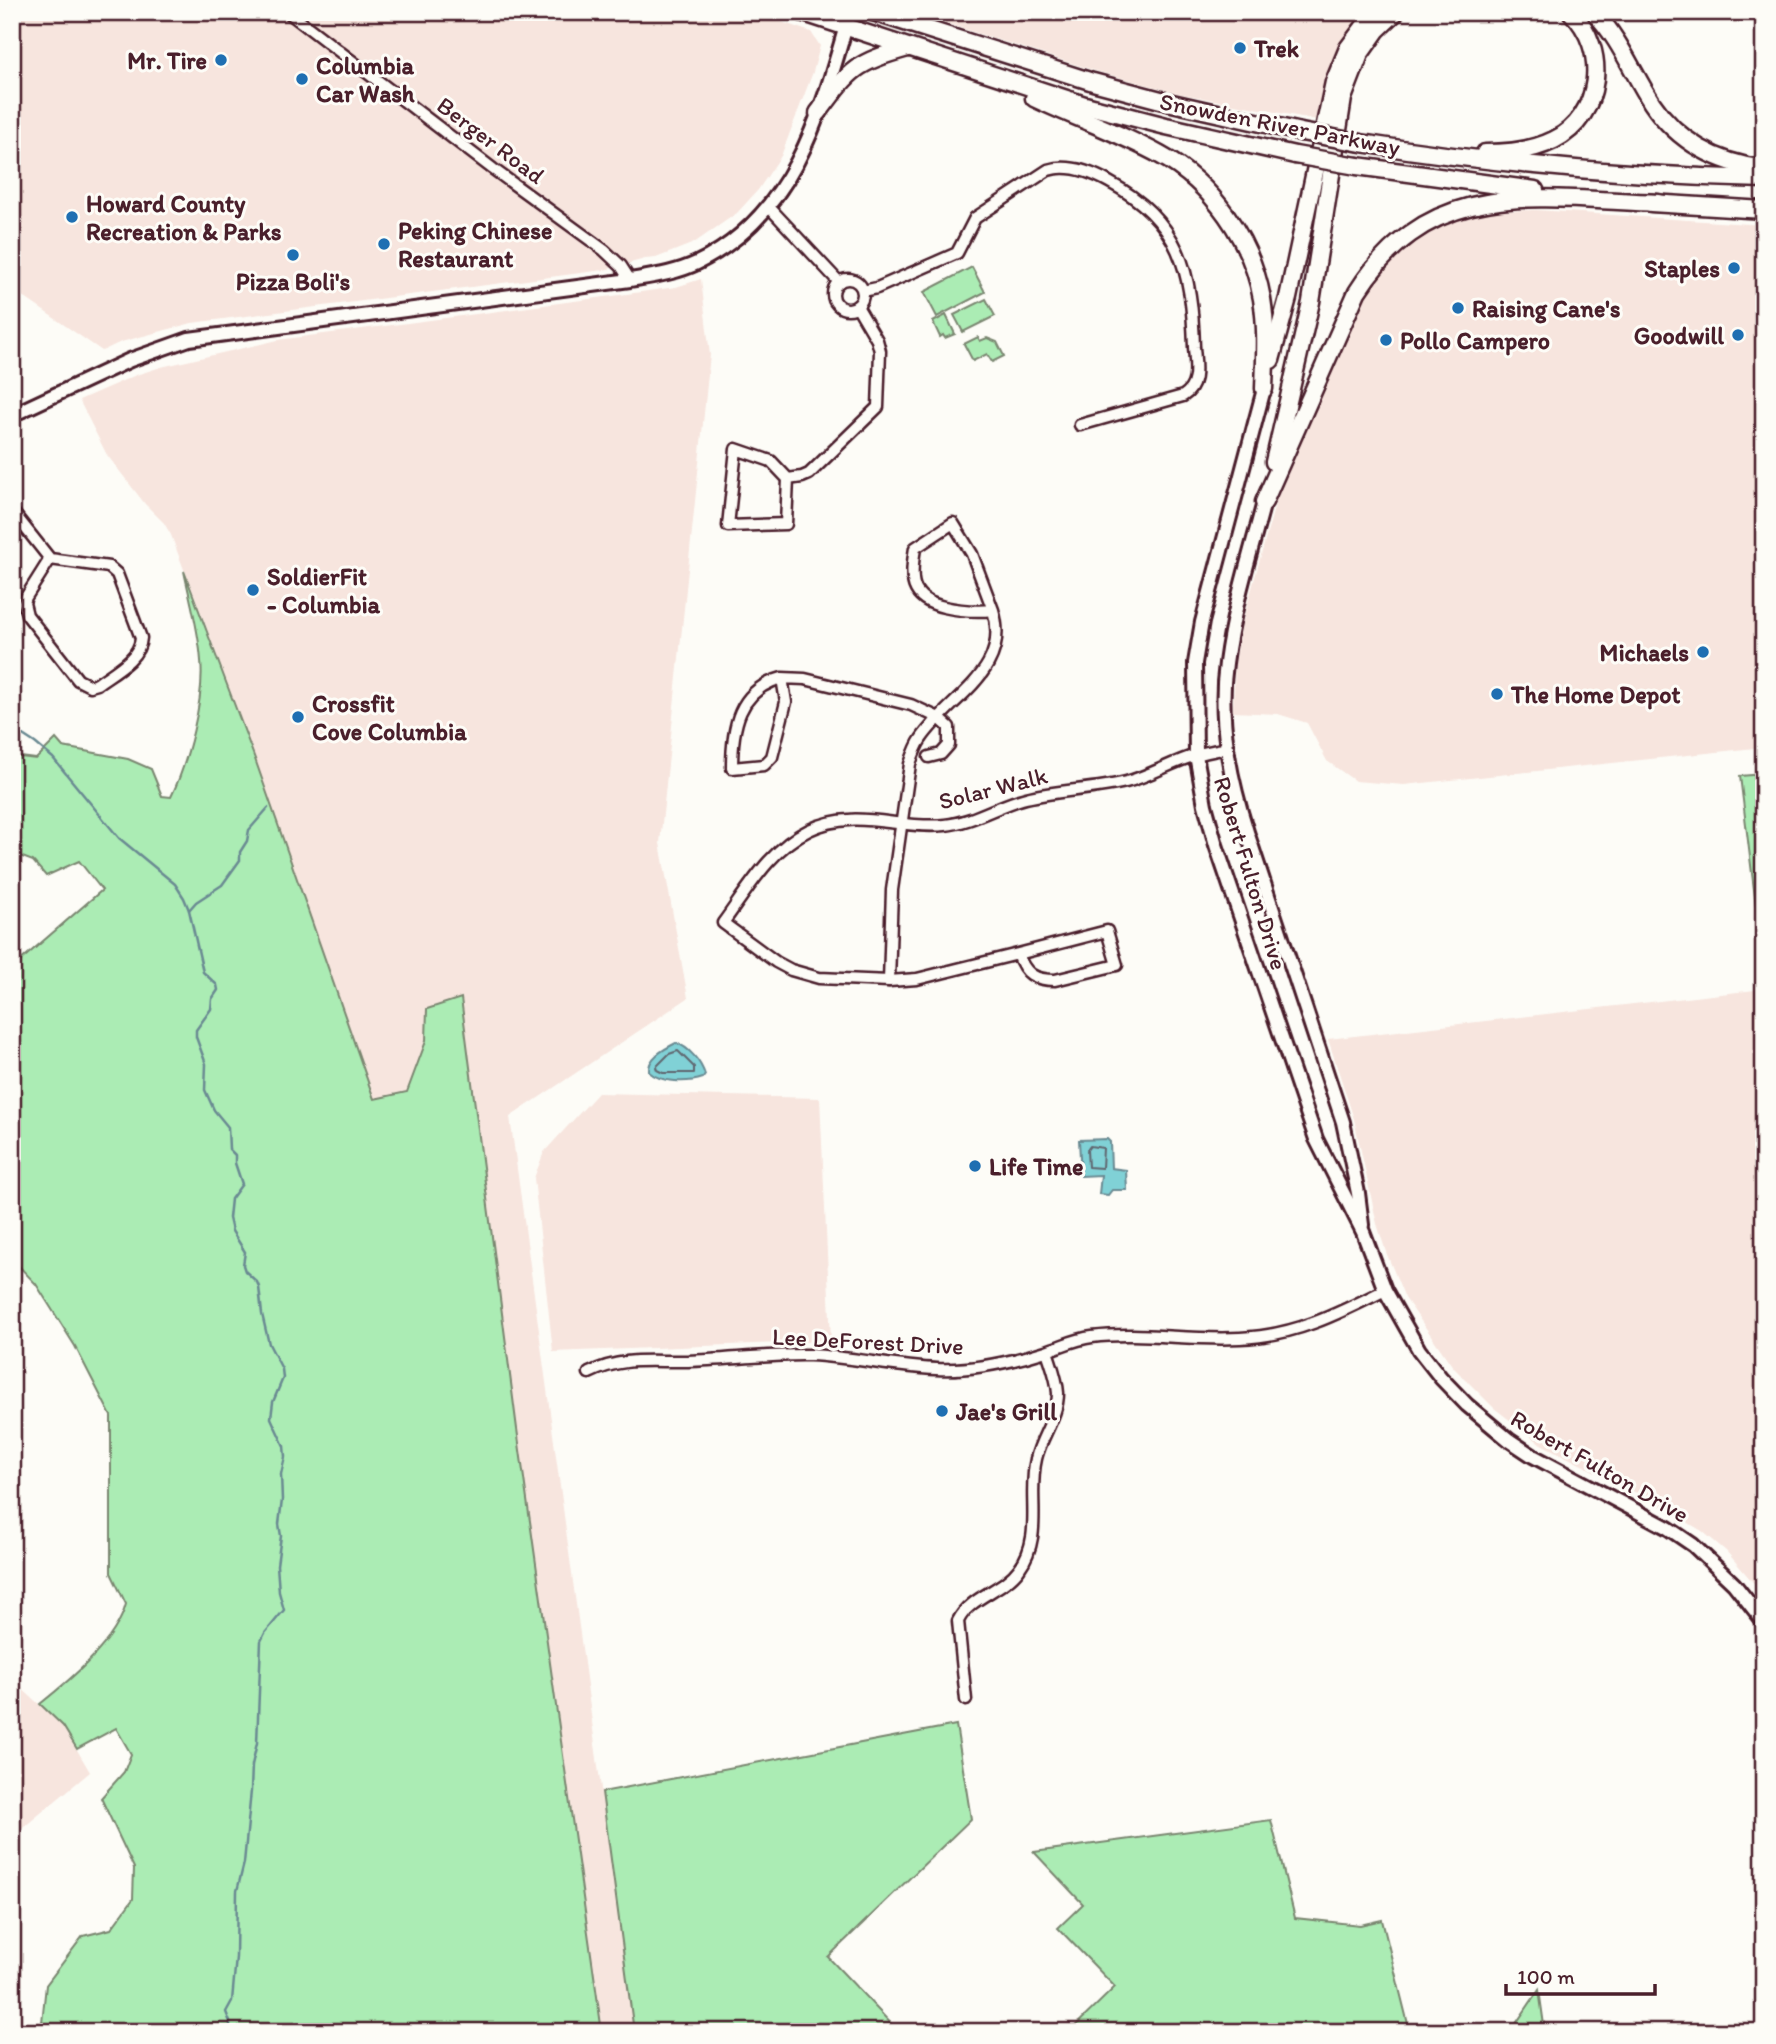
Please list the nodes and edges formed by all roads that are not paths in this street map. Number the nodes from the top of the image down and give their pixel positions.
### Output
1 (288, 12) edge
2 (801, 12) edge
3 (873, 12) edge
4 (1375, 12) edge
5 (1396, 12) edge
6 (1571, 12) edge
7 (1594, 12) edge
8 (848, 20) edge
9 (908, 48) junction
10 (988, 75) junction
11 (818, 113) junction
12 (1416, 151) junction
13 (1764, 169) edge
14 (1764, 179) edge
15 (1659, 204) junction
16 (769, 207) junction
17 (1764, 210) edge
18 (630, 280) junction
19 (839, 282) junction
20 (863, 292) junction
21 (857, 306) junction
22 (1264, 389) junction
23 (12, 415) edge
24 (1080, 425) dead end
25 (788, 479) junction
26 (1264, 502) junction
27 (12, 511) edge
28 (50, 559) junction
29 (993, 610) junction
30 (782, 678) junction
31 (939, 718) junction
32 (1227, 748) junction
33 (1196, 755) junction
34 (929, 757) dead end
35 (900, 823) junction
36 (1018, 954) junction
37 (890, 981) junction
38 (1363, 1232) junction
39 (1385, 1290) junction
40 (1047, 1351) junction
41 (589, 1373) dead end
42 (1764, 1622) edge
43 (966, 1700) dead end

1 - 18 street, Berger Road
2 - 8 main road, Snowden River Parkway
3 - 12 main road, Snowden River Parkway, bridge
4 - 22 main road
5 - 26 main road
6 - 12 main road
7 - 13 main road
8 - 9 main road, Snowden River Parkway
8 - 11 street
9 - 10 main road, Snowden River Parkway
9 - 11 main road
10 - 15 main road, Snowden River Parkway, bridge
10 - 22 main road
11 - 16 street
12 - 14 main road, Snowden River Parkway
15 - 17 main road, Snowden River Parkway
15 - 26 main road
16 - 18 street
16 - 19 street
18 - 23 street
19 - 20 street
19 - 21 street
20 - 21 street
20 - 24 street
21 - 25 street
22 - 33 street, Robert Fulton Drive
25 - 25 street
26 - 32 street, Robert Fulton Drive
27 - 28 street
28 - 28 street
29 - 29 street
29 - 31 street
30 - 30 street
30 - 31 street
31 - 34 street
31 - 35 street
32 - 33 street, Solar Walk
32 - 38 street, Robert Fulton Drive
33 - 35 street, Solar Walk
33 - 38 street, Robert Fulton Drive
35 - 37 street
35 - 37 street, Solar Walk
36 - 36 street
36 - 37 street
38 - 39 street, Robert Fulton Drive
39 - 40 street, Lee DeForest Drive
39 - 42 street, Robert Fulton Drive
40 - 41 street, Lee DeForest Drive
40 - 43 street

